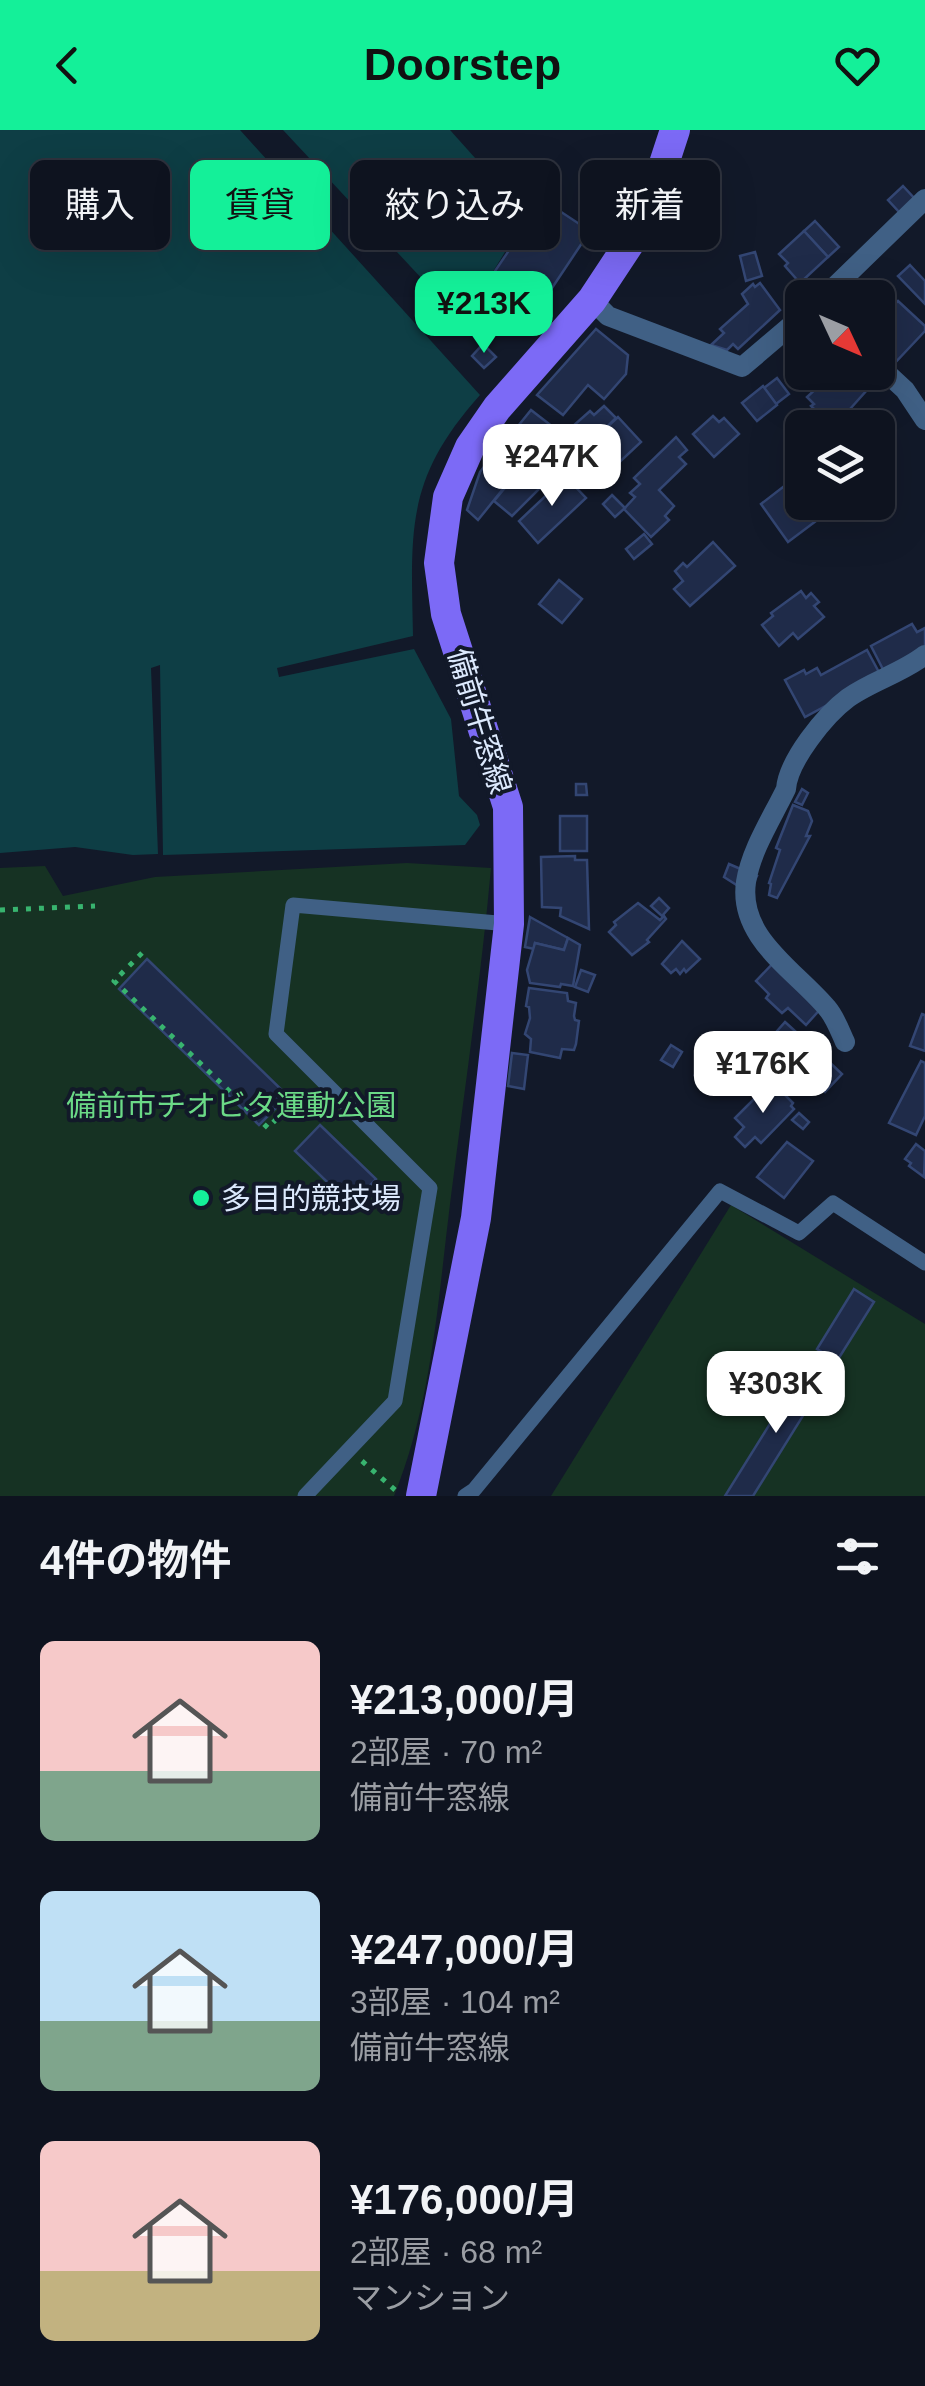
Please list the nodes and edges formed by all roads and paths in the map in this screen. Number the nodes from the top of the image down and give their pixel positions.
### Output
1 (675, 130) edge
2 (925, 199) edge
3 (841, 280) edge
4 (592, 300) junction
5 (785, 331) edge
6 (895, 381) edge
7 (925, 420) edge
8 (925, 655) edge
9 (95, 906) dead end
10 (0, 910) edge
11 (509, 924) junction
12 (142, 953) dead end
13 (845, 1042) dead end
14 (297, 1098) dead end
15 (925, 1263) edge
16 (365, 1464) dead end
17 (388, 1488) dead end
18 (305, 1496) edge
19 (421, 1496) edge
20 (465, 1496) edge

1 - 4 main road, 備前牛窓線
2 - 3 street
4 - 5 street
4 - 11 main road, 備前牛窓線
6 - 7 street
8 - 13 street
9 - 10 path
11 - 18 lane
11 - 19 main road, 備前牛窓線
12 - 14 path
15 - 20 lane
16 - 17 path

